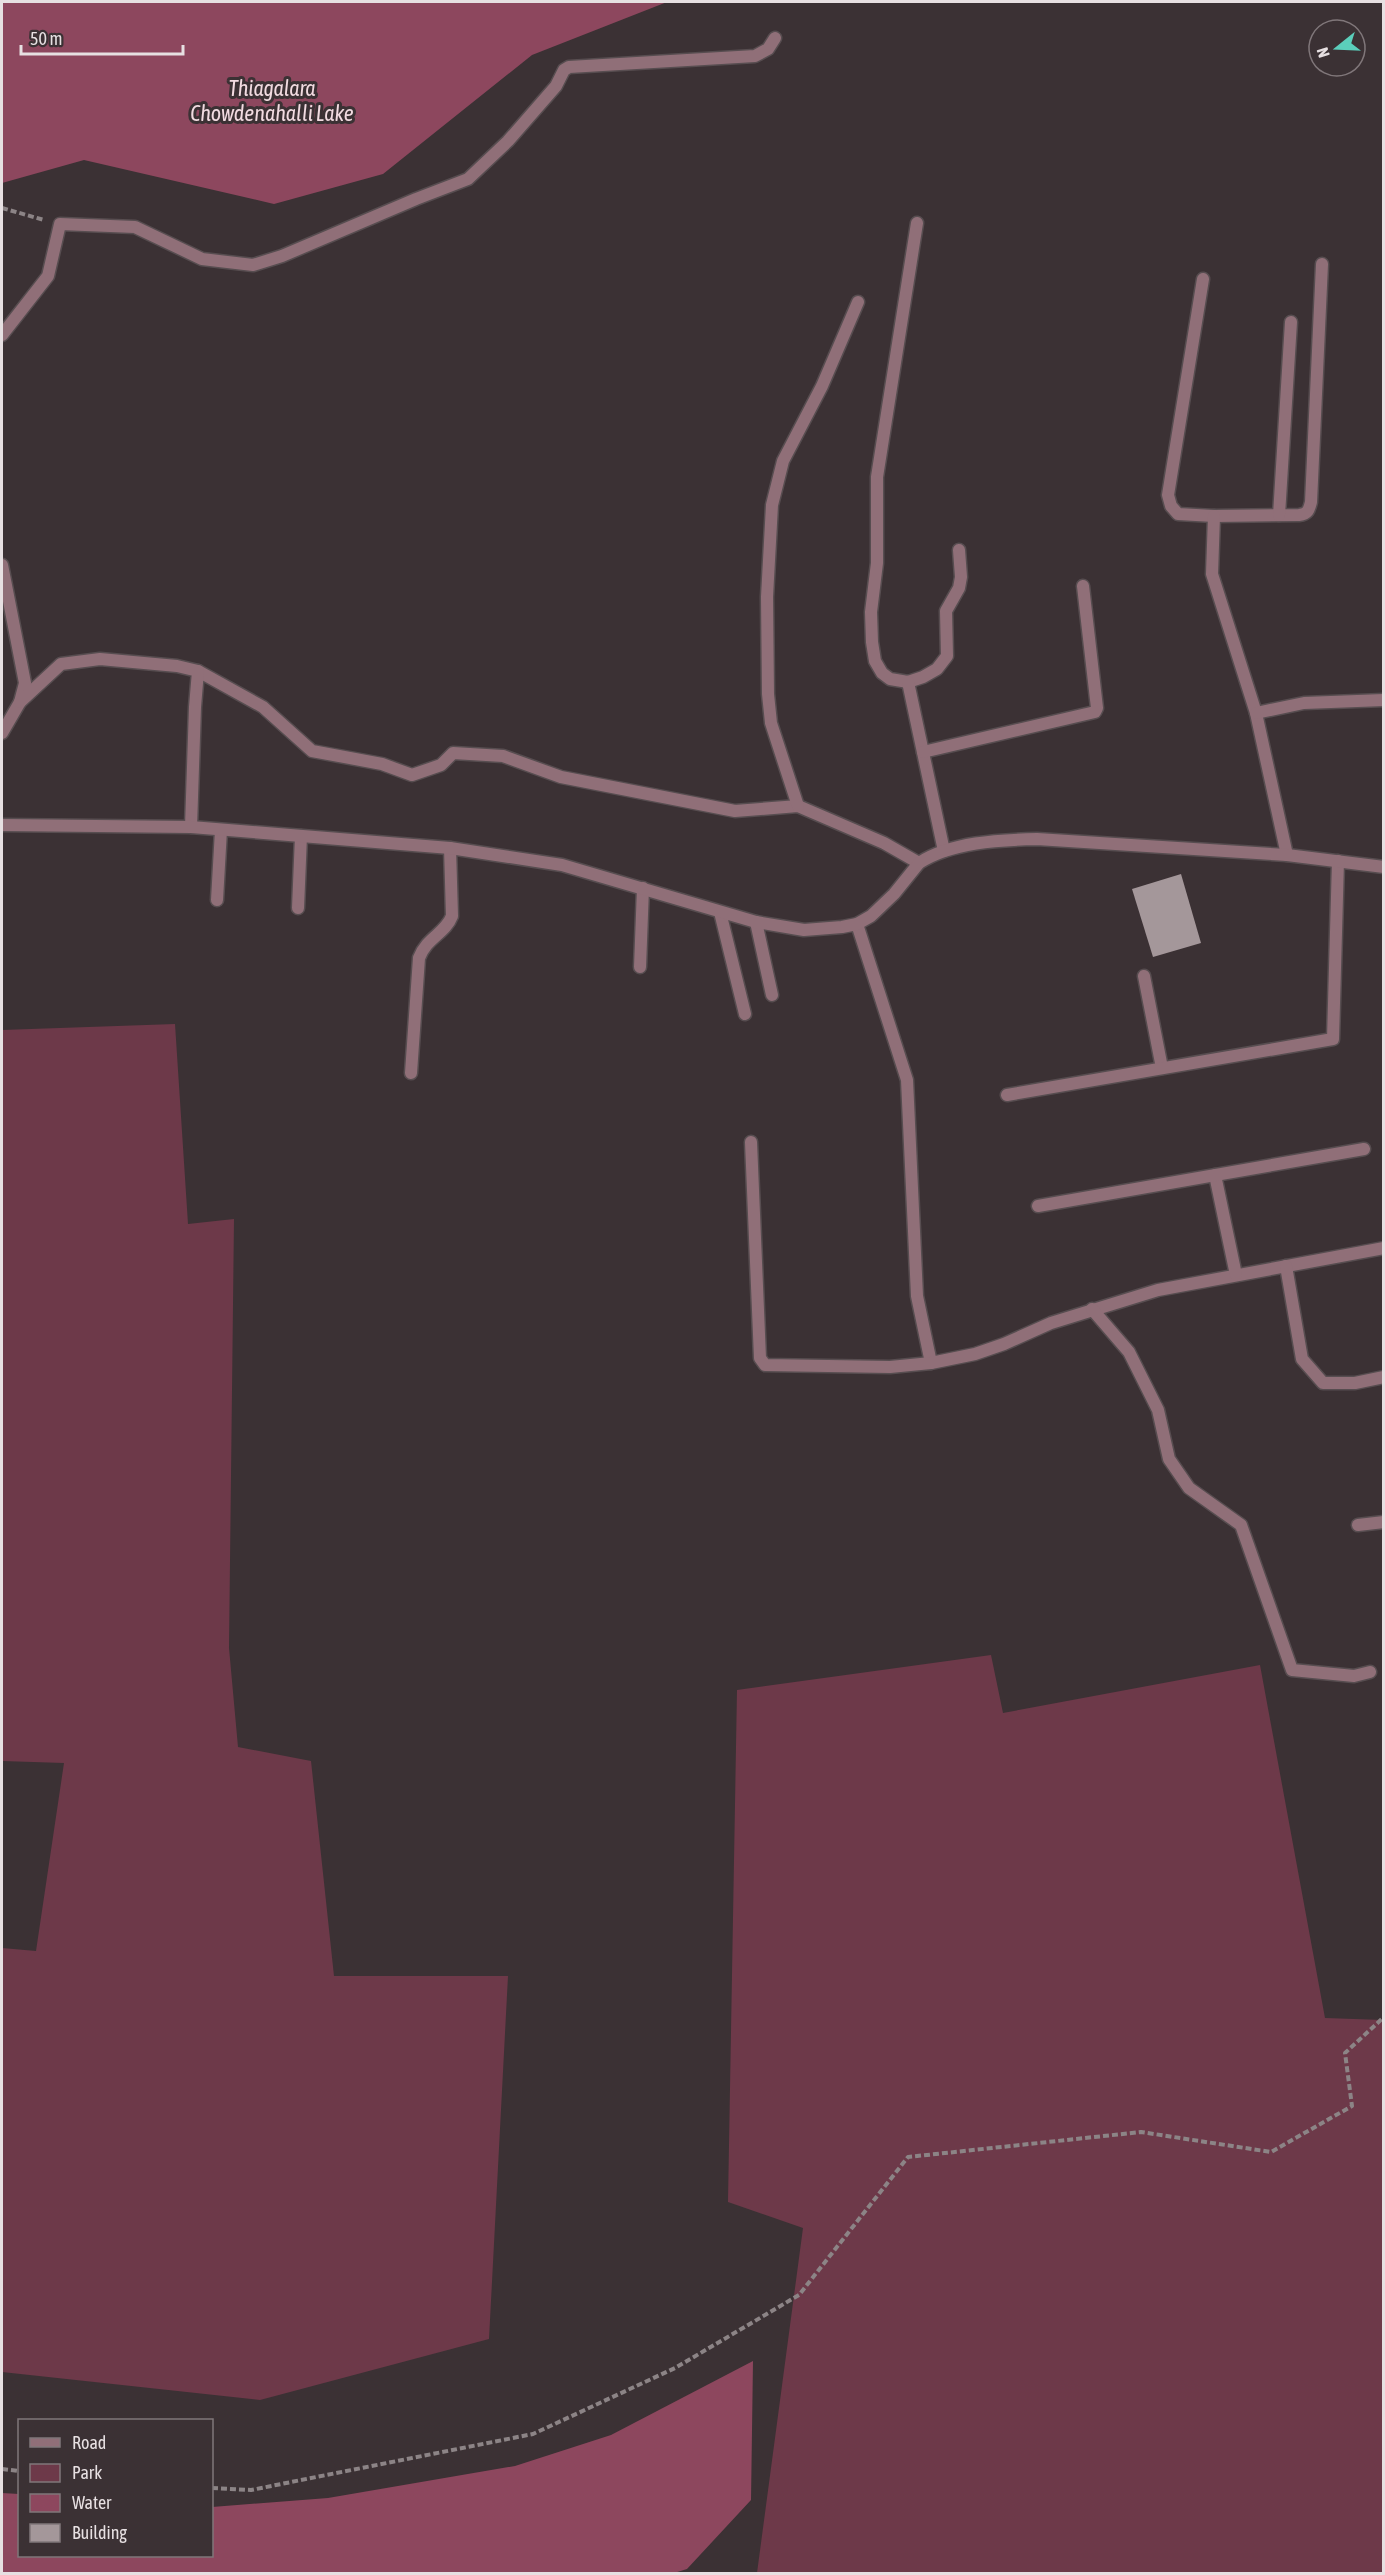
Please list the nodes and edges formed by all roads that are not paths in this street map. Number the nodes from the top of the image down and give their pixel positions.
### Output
1 (775, 38) dead end
2 (916, 223) dead end
3 (1322, 264) dead end
4 (1203, 279) dead end
5 (858, 302) dead end
6 (1291, 322) dead end
7 (2, 334) edge
8 (1214, 516) junction
9 (1280, 516) junction
10 (959, 550) dead end
11 (2, 565) edge
12 (1083, 586) dead end
13 (198, 671) junction
14 (908, 682) junction
15 (1383, 700) edge
16 (20, 702) junction
17 (1256, 713) junction
18 (2, 733) edge
19 (923, 752) junction
20 (798, 806) junction
21 (2, 825) edge
22 (191, 827) junction
23 (221, 830) junction
24 (301, 836) junction
25 (450, 848) junction
26 (944, 850) junction
27 (1287, 855) junction
28 (1338, 861) junction
29 (919, 863) junction
30 (1383, 867) edge
31 (643, 888) junction
32 (217, 900) dead end
33 (298, 908) dead end
34 (720, 912) junction
35 (756, 922) junction
36 (857, 924) junction
37 (640, 967) dead end
38 (1144, 976) dead end
39 (772, 995) dead end
40 (745, 1014) dead end
41 (1162, 1068) junction
42 (411, 1073) dead end
43 (1007, 1095) dead end
44 (751, 1142) dead end
45 (1364, 1149) dead end
46 (1215, 1175) junction
47 (1038, 1206) dead end
48 (1383, 1248) edge
49 (1286, 1266) junction
50 (1236, 1275) junction
51 (1092, 1309) junction
52 (931, 1363) junction
53 (1383, 1377) edge
54 (1383, 1521) edge
55 (1358, 1525) dead end
56 (1370, 1672) dead end

1 - 7 street
2 - 14 street
3 - 9 street
4 - 8 street
5 - 20 street
6 - 9 street
8 - 9 street
8 - 17 street
10 - 14 street
11 - 16 street
12 - 19 street
13 - 16 street
13 - 20 street
13 - 22 street
14 - 19 street
15 - 17 street
16 - 18 street
17 - 27 street
19 - 26 street
20 - 29 street
21 - 22 street
22 - 23 street
23 - 24 street
23 - 32 street
24 - 25 street
24 - 33 street
25 - 31 street
25 - 42 street
26 - 27 street
26 - 29 street
27 - 28 street
28 - 30 street
28 - 41 street
29 - 36 street
31 - 34 street
31 - 37 street
34 - 35 street
34 - 40 street
35 - 36 street
35 - 39 street
36 - 52 street
38 - 41 street
41 - 43 street
44 - 52 street
45 - 46 street
46 - 47 street
46 - 50 street
48 - 49 street
49 - 50 street
49 - 53 street
50 - 51 street
51 - 52 street
51 - 56 street
54 - 55 street

